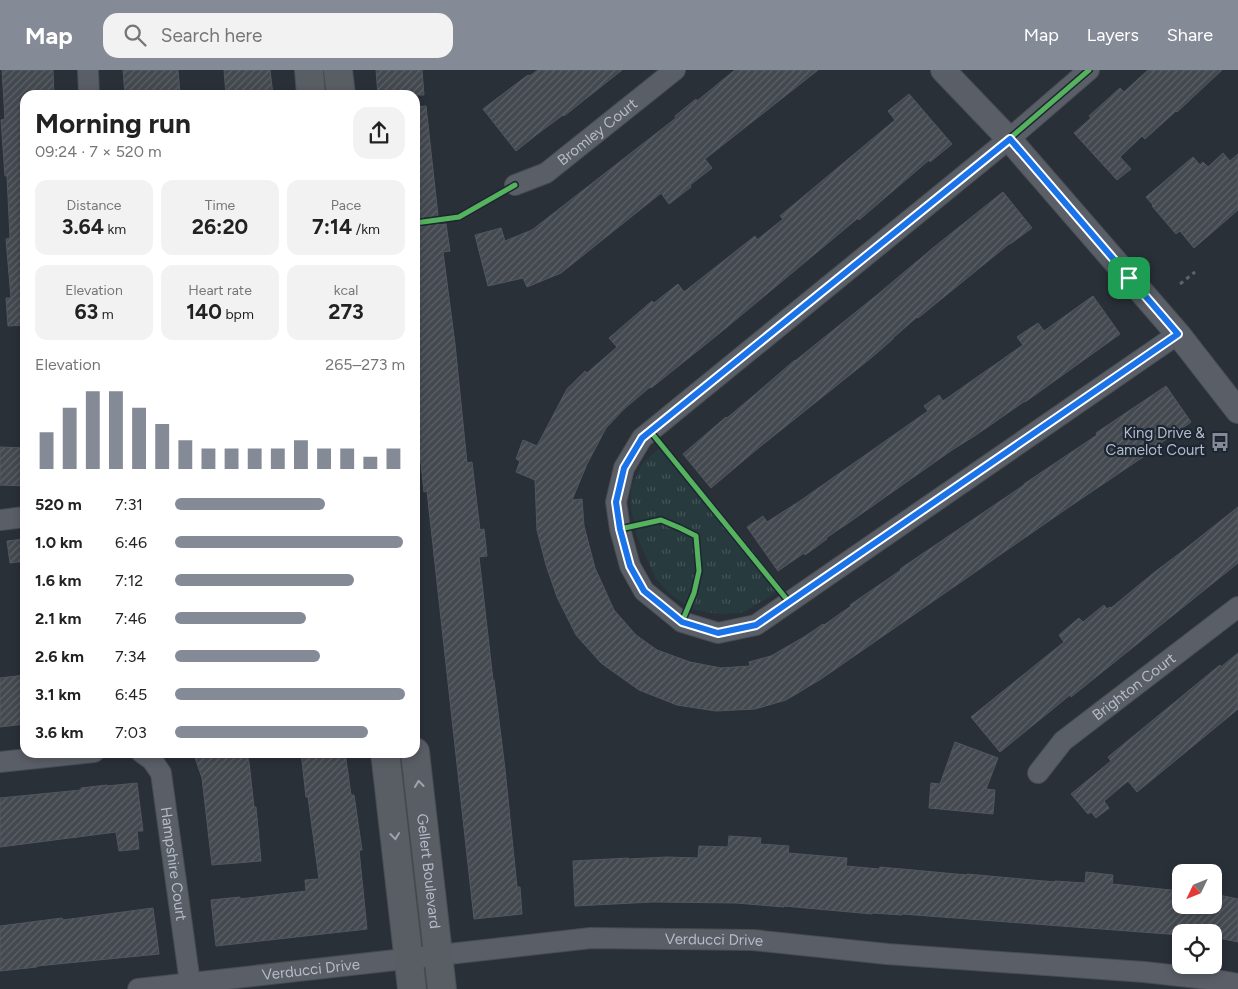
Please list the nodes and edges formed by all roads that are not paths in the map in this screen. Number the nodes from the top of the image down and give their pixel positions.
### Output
1 (88, 70) edge
2 (309, 70) edge
3 (338, 70) edge
4 (675, 70) edge
5 (943, 70) edge
6 (1089, 70) edge
7 (89, 90) edge
8 (311, 90) edge
9 (340, 90) edge
10 (1010, 139) junction
11 (515, 185) dead end
12 (1178, 334) junction
13 (1238, 411) edge
14 (20, 518) edge
15 (0, 520) edge
16 (1238, 607) edge
17 (38, 758) edge
18 (149, 758) edge
19 (386, 758) edge
20 (416, 758) edge
21 (0, 762) edge
22 (1038, 772) dead end
23 (438, 955) junction
24 (408, 959) junction
25 (1238, 984) edge
26 (190, 986) edge
27 (138, 989) edge
28 (412, 989) edge
29 (442, 989) edge

1 - 7 street
2 - 8 main road
3 - 9 main road
4 - 11 street, Bromley Court
5 - 10 street
6 - 10 street
10 - 12 street
10 - 12 street
12 - 13 street
14 - 15 street
16 - 22 street, Brighton Court
17 - 21 street
18 - 26 street, Hampshire Court
19 -> 24 main road, Gellert Boulevard
23 -> 20 main road, Gellert Boulevard
23 - 24 street, Verducci Drive
23 - 25 street, Verducci Drive
23 - 29 main road, Gellert Boulevard
24 - 26 street, Verducci Drive
24 - 28 main road, Gellert Boulevard
26 - 27 street, Verducci Drive

